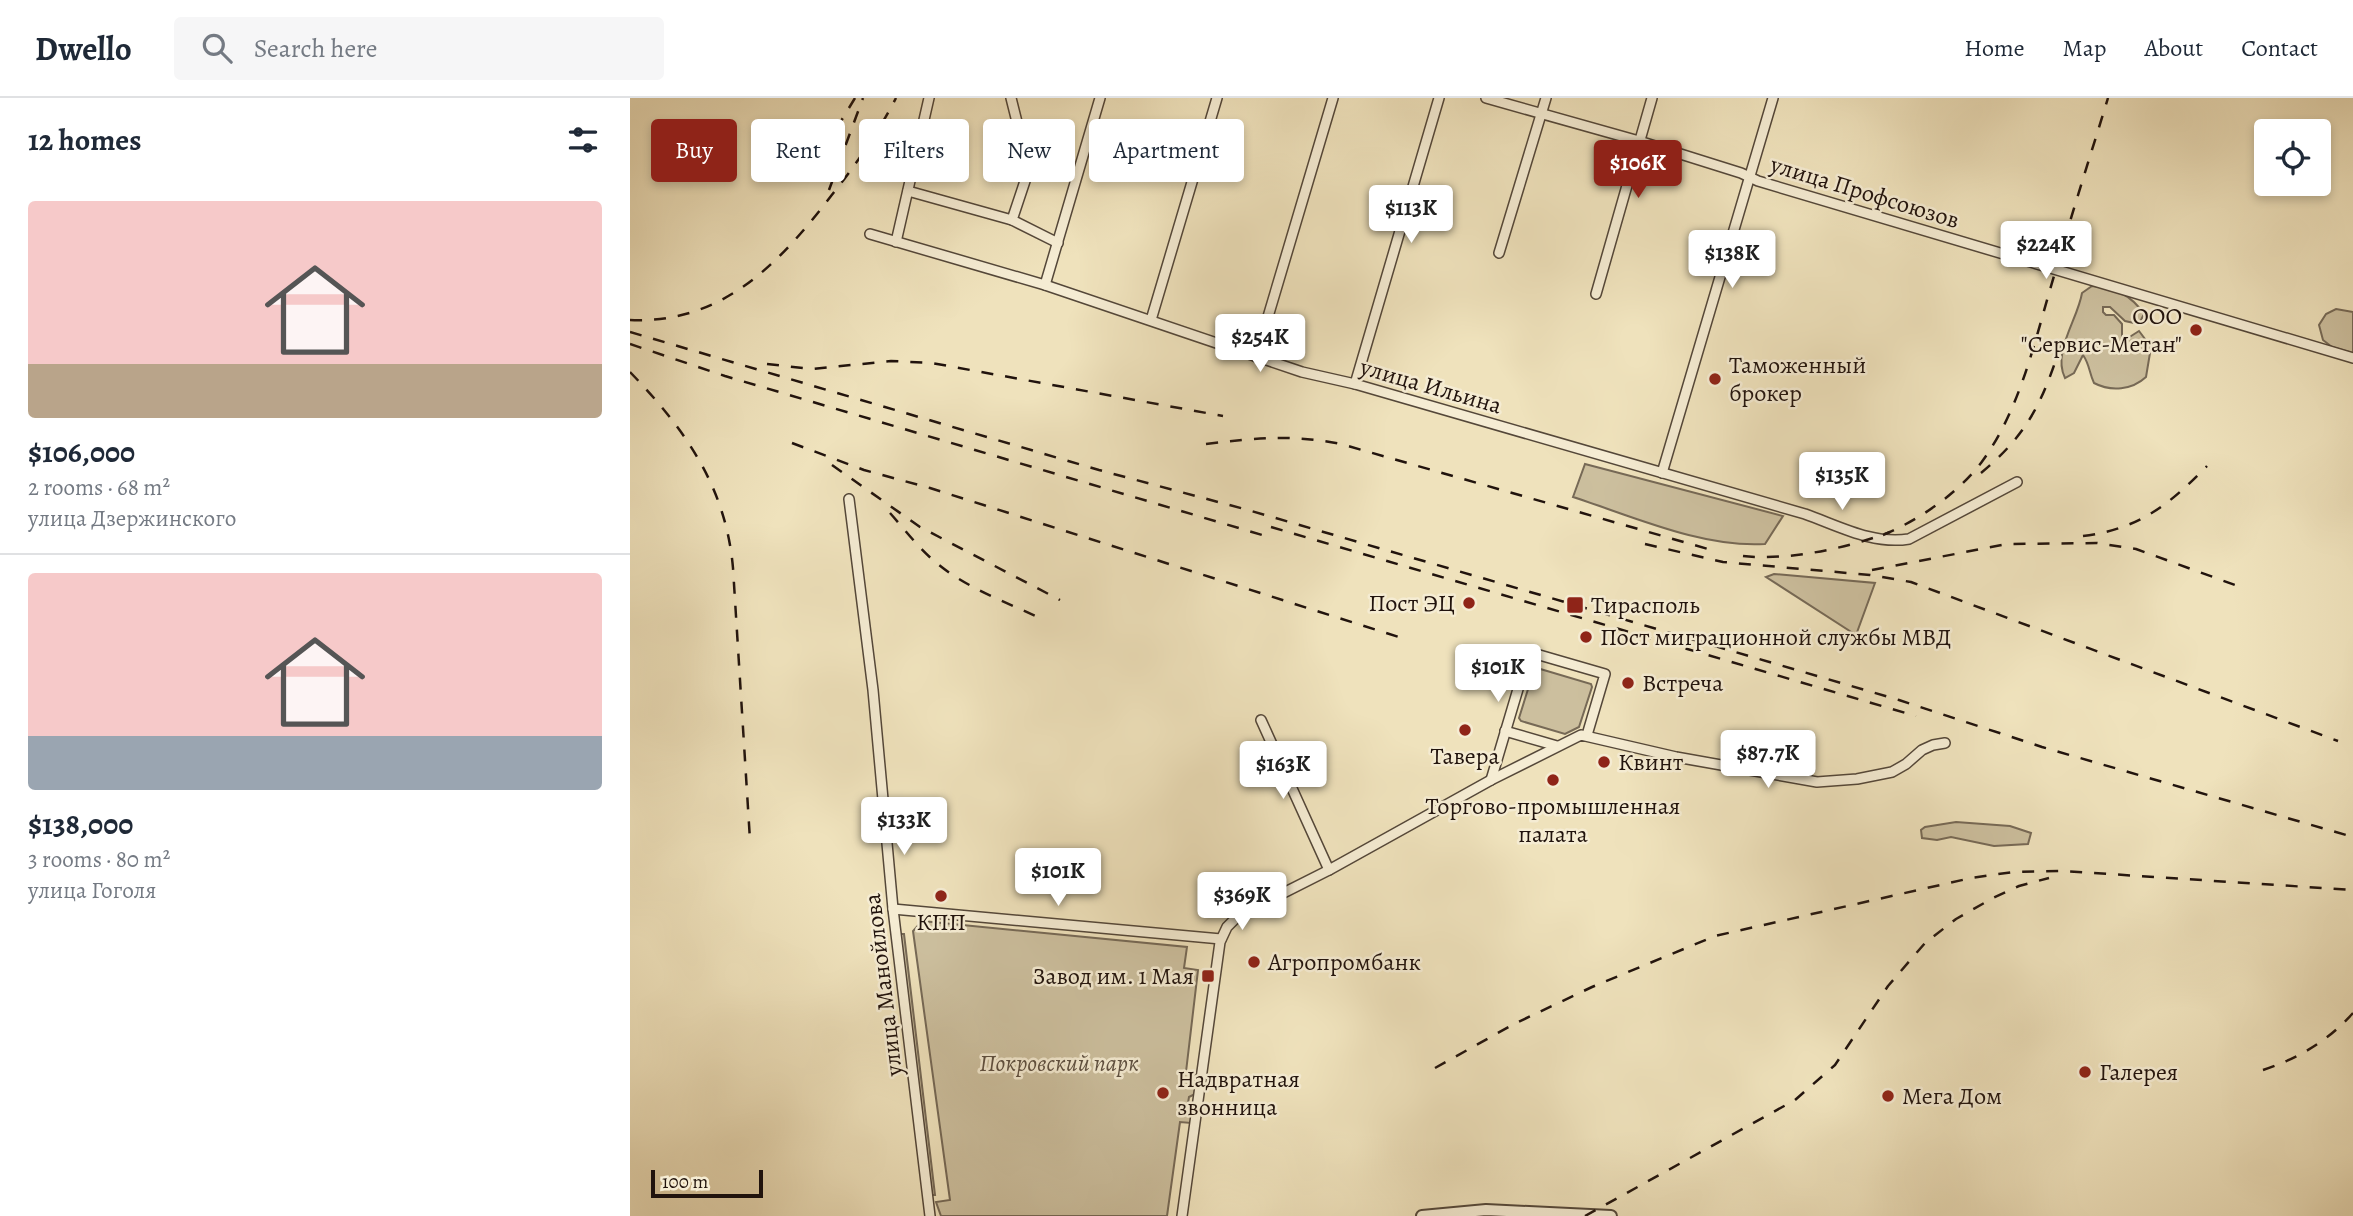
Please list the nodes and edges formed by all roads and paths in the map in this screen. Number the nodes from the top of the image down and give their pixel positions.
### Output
1 (929, 98) edge
2 (1011, 98) edge
3 (1100, 98) edge
4 (1217, 98) edge
5 (1333, 98) edge
6 (1439, 98) edge
7 (1486, 98) edge
8 (1546, 98) edge
9 (1652, 98) edge
10 (1773, 98) edge
11 (1542, 113) junction
12 (1639, 141) junction
13 (1750, 176) junction
14 (908, 191) junction
15 (1013, 220) junction
16 (870, 234) dead end
17 (897, 243) junction
18 (1058, 243) junction
19 (1499, 253) dead end
20 (1045, 285) junction
21 (1596, 294) dead end
22 (1152, 320) junction
23 (1255, 357) junction
24 (2353, 358) edge
25 (1355, 384) junction
26 (1662, 473) junction
27 (2017, 482) dead end
28 (849, 499) dead end
29 (1261, 720) dead end
30 (1505, 731) junction
31 (1587, 735) junction
32 (1945, 743) dead end
33 (1557, 746) junction
34 (1491, 780) junction
35 (1329, 870) junction
36 (893, 909) junction
37 (1221, 939) junction
38 (1489, 1213) edge
39 (930, 1216) edge
40 (1182, 1216) edge
41 (1422, 1216) edge
42 (1611, 1216) edge

1 - 14 street
2 - 15 street
3 - 18 street
4 - 22 street
5 - 23 street
6 - 25 street
7 - 11 street, улица Профсоюзов
8 - 11 street
9 - 12 street
10 - 13 street
11 - 12 street, улица Профсоюзов
11 - 19 street
12 - 13 street, улица Профсоюзов
12 - 21 street
13 - 24 street, улица Профсоюзов
13 - 26 street
14 - 15 street
14 - 17 street
15 - 18 street
16 - 17 street, улица Ильина
17 - 20 street, улица Ильина
18 - 20 street
20 - 22 street, улица Ильина
22 - 23 street, улица Ильина
23 - 25 street, улица Ильина
25 - 26 street, улица Ильина
26 - 27 street, улица Ильина
28 - 36 street, улица Манойлова
29 - 35 street
30 - 31 street
30 - 33 street
30 - 34 street
31 - 32 street
31 - 33 street
33 - 34 street
34 - 35 street
35 - 37 street
36 - 37 street
36 - 39 street, улица Манойлова
37 - 40 street
38 - 41 street
38 - 42 street

